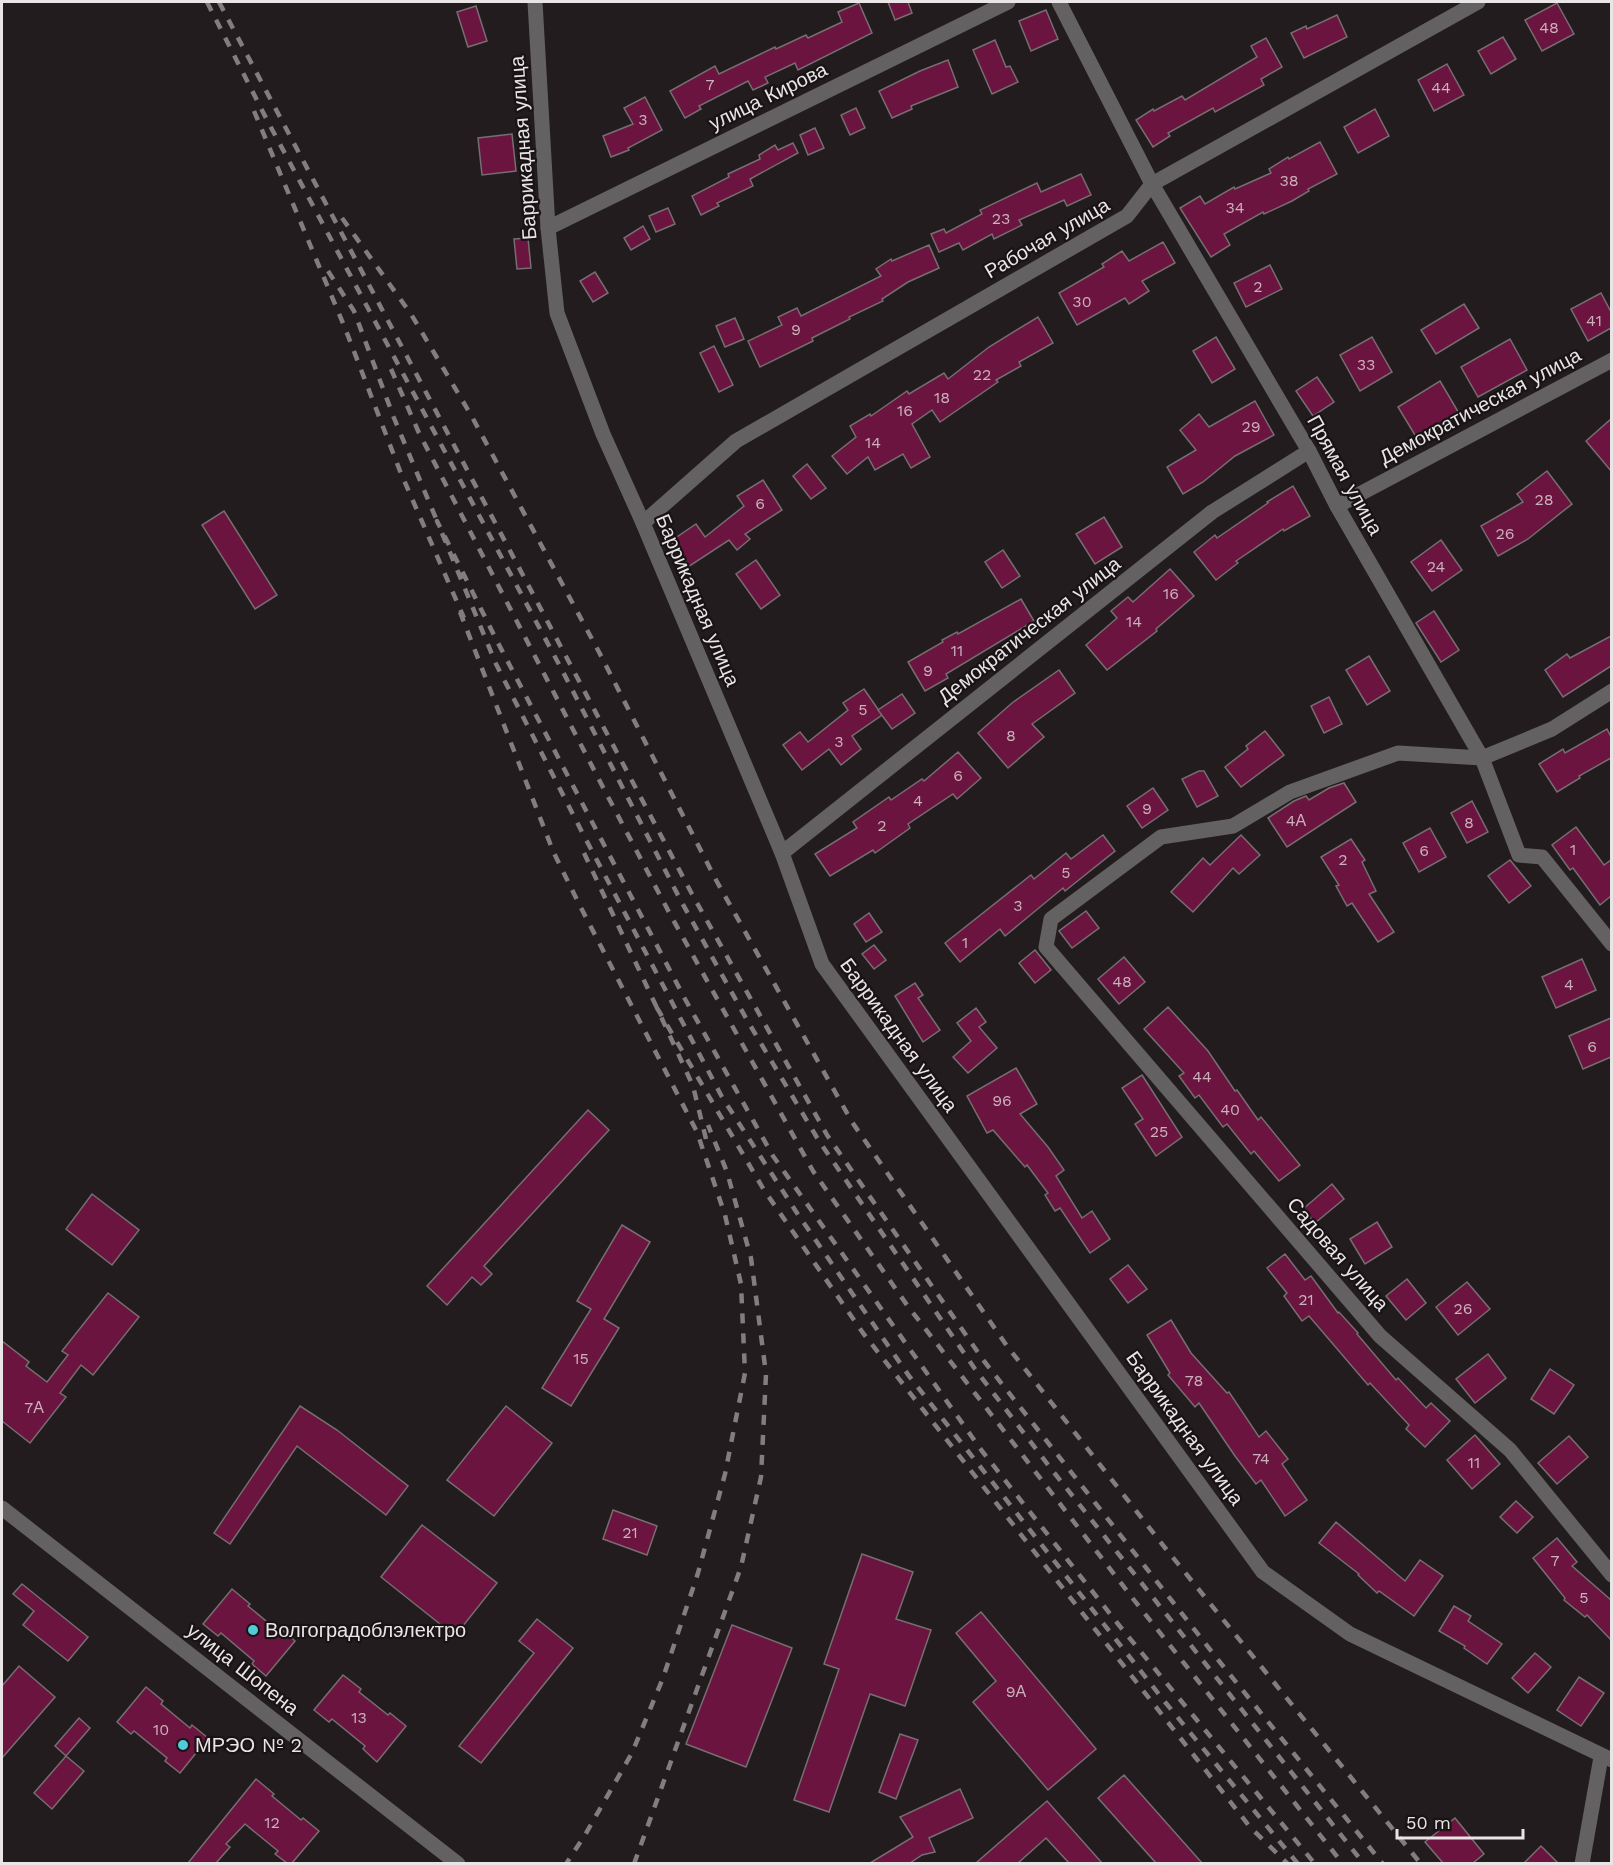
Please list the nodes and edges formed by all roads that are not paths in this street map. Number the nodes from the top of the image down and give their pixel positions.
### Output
1 (535, 2) edge
2 (1008, 2) edge
3 (1059, 2) edge
4 (1478, 2) edge
5 (1152, 184) junction
6 (548, 228) junction
7 (1611, 360) edge
8 (1309, 451) junction
9 (1336, 506) junction
10 (643, 523) junction
11 (1611, 691) edge
12 (1482, 758) junction
13 (782, 853) junction
14 (1611, 944) edge
15 (2, 1509) edge
16 (1611, 1575) edge
17 (1606, 1758) edge
18 (458, 1863) edge
19 (1582, 1863) edge

1 - 6 street, Баррикадная улица
2 - 6 street, улица Кирова
3 - 5 street, Прямая улица
4 - 5 street, Рабочая улица
5 - 8 street, Прямая улица
5 - 10 street, Рабочая улица
6 - 10 street, Баррикадная улица
7 - 9 street, Демократическая улица
8 - 9 street, Прямая улица
8 - 13 street, Демократическая улица
9 - 12 street, Прямая улица
10 - 13 street, Баррикадная улица
11 - 12 street
12 - 14 street, Прямая улица
12 - 16 street, Садовая улица
13 - 17 street, Баррикадная улица
15 - 18 street, улица Шопена
17 - 19 street

